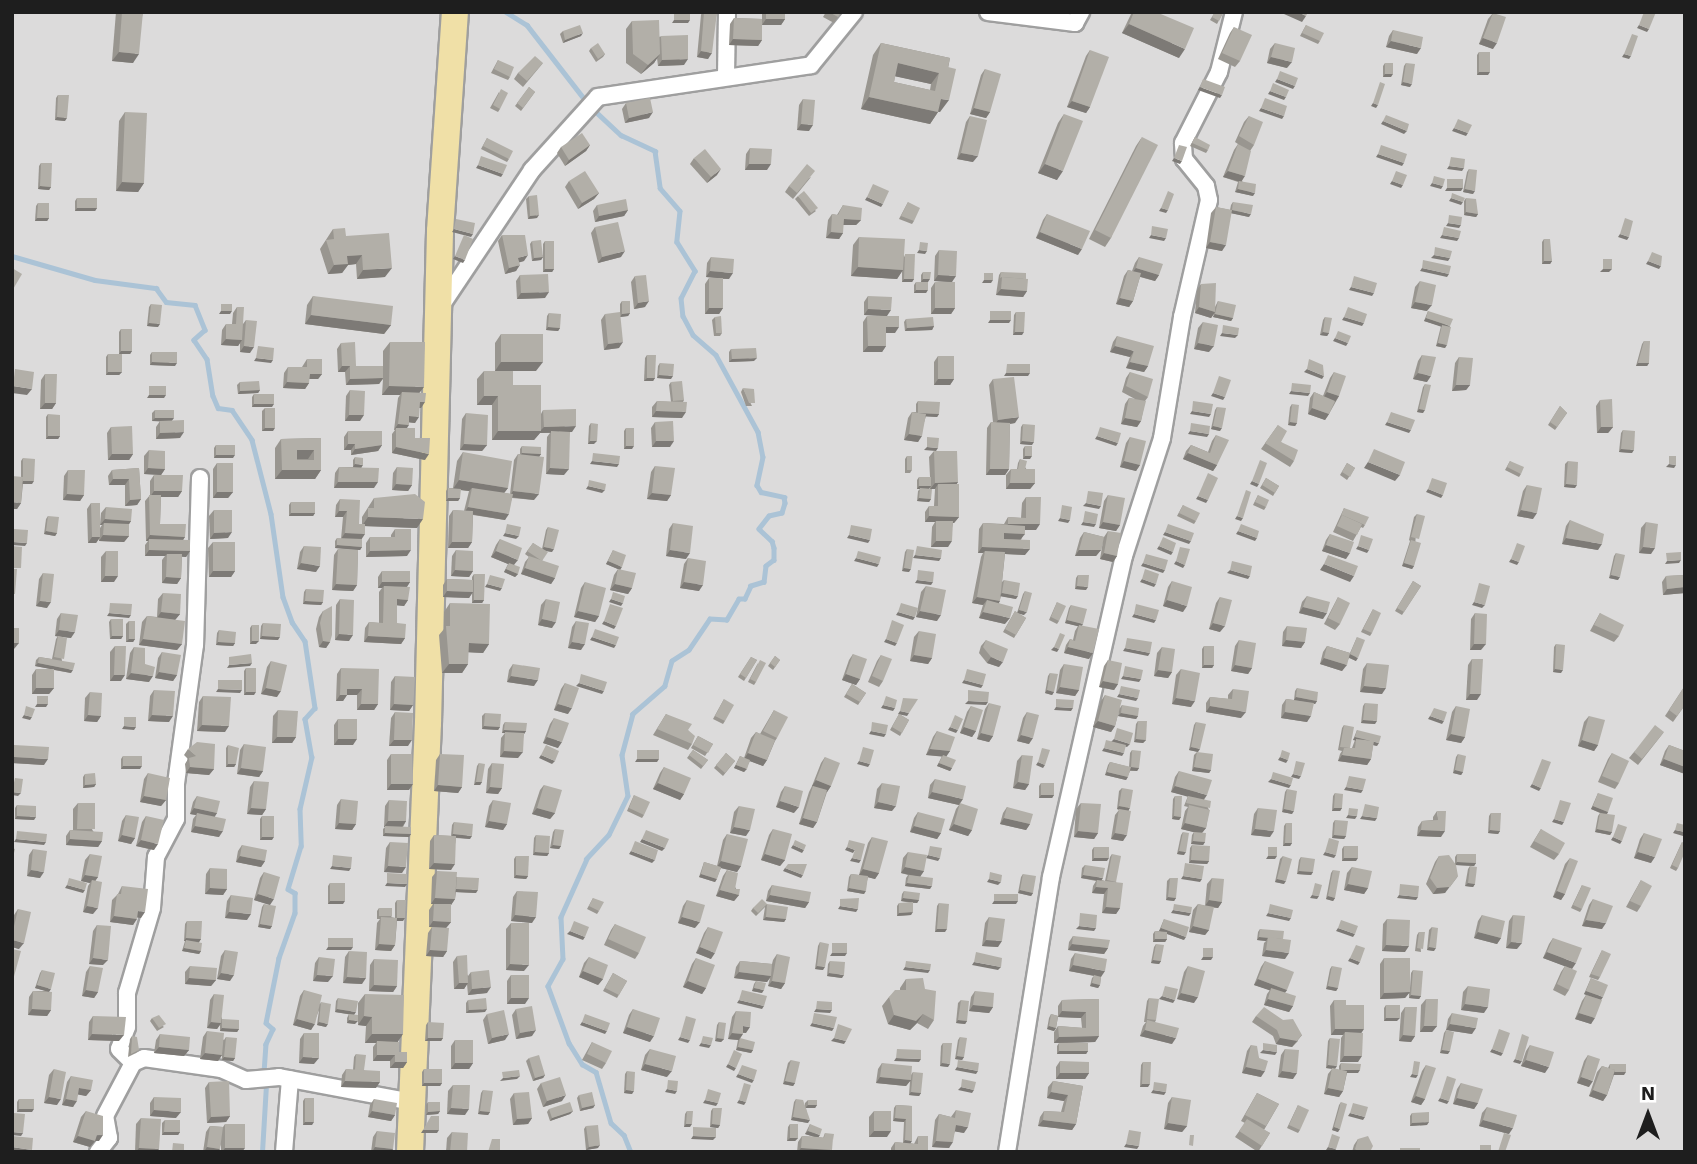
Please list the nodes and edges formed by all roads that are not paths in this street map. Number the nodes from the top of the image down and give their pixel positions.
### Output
1 (455, 12) edge
2 (727, 12) edge
3 (854, 12) edge
4 (988, 12) edge
5 (1081, 12) edge
6 (1234, 12) edge
7 (726, 76) junction
8 (440, 308) junction
9 (200, 478) dead end
10 (133, 1063) junction
11 (290, 1079) junction
12 (412, 1102) junction
13 (98, 1152) edge
14 (284, 1152) edge
15 (410, 1152) edge
16 (1007, 1152) edge

1 - 8 main road
2 - 7 street
3 - 7 street
4 - 5 street
6 - 16 street
7 - 8 street
8 - 12 main road
9 - 10 street
10 - 11 street
10 - 13 street
11 - 12 street
11 - 14 street
12 - 15 main road

